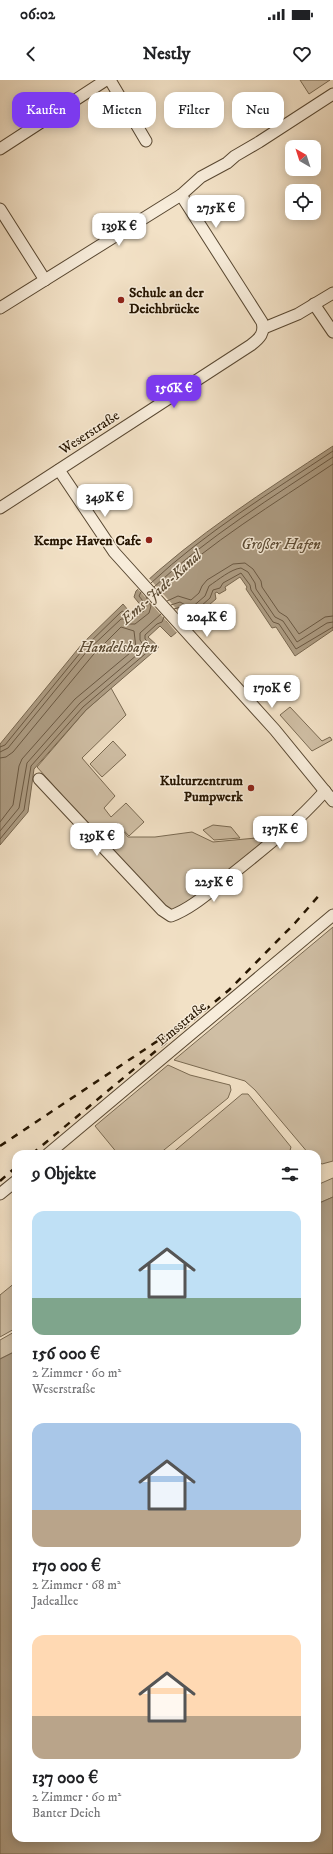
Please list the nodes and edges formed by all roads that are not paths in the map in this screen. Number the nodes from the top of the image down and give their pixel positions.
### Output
1 (106, 80) edge
2 (110, 80) edge
3 (333, 94) edge
4 (146, 141) dead end
5 (0, 149) edge
6 (181, 195) junction
7 (0, 209) edge
8 (45, 280) junction
9 (333, 293) edge
10 (314, 304) junction
11 (0, 308) edge
12 (264, 328) junction
13 (333, 332) edge
14 (59, 470) junction
15 (0, 508) edge
16 (39, 779) dead end
17 (325, 791) junction
18 (333, 801) edge
19 (333, 915) edge
20 (53, 1150) edge
21 (12, 1184) edge
22 (0, 1194) edge

1 - 5 street
2 - 4 street
3 - 6 street
6 - 8 street
6 - 12 street
7 - 8 street
8 - 11 street
9 - 10 street
10 - 12 street
10 - 13 street
12 - 14 street, Weserstraße
14 - 15 street, Weserstraße
14 - 17 street
16 - 17 street
17 - 18 street
19 - 20 street, Emsstraße
21 - 22 street

